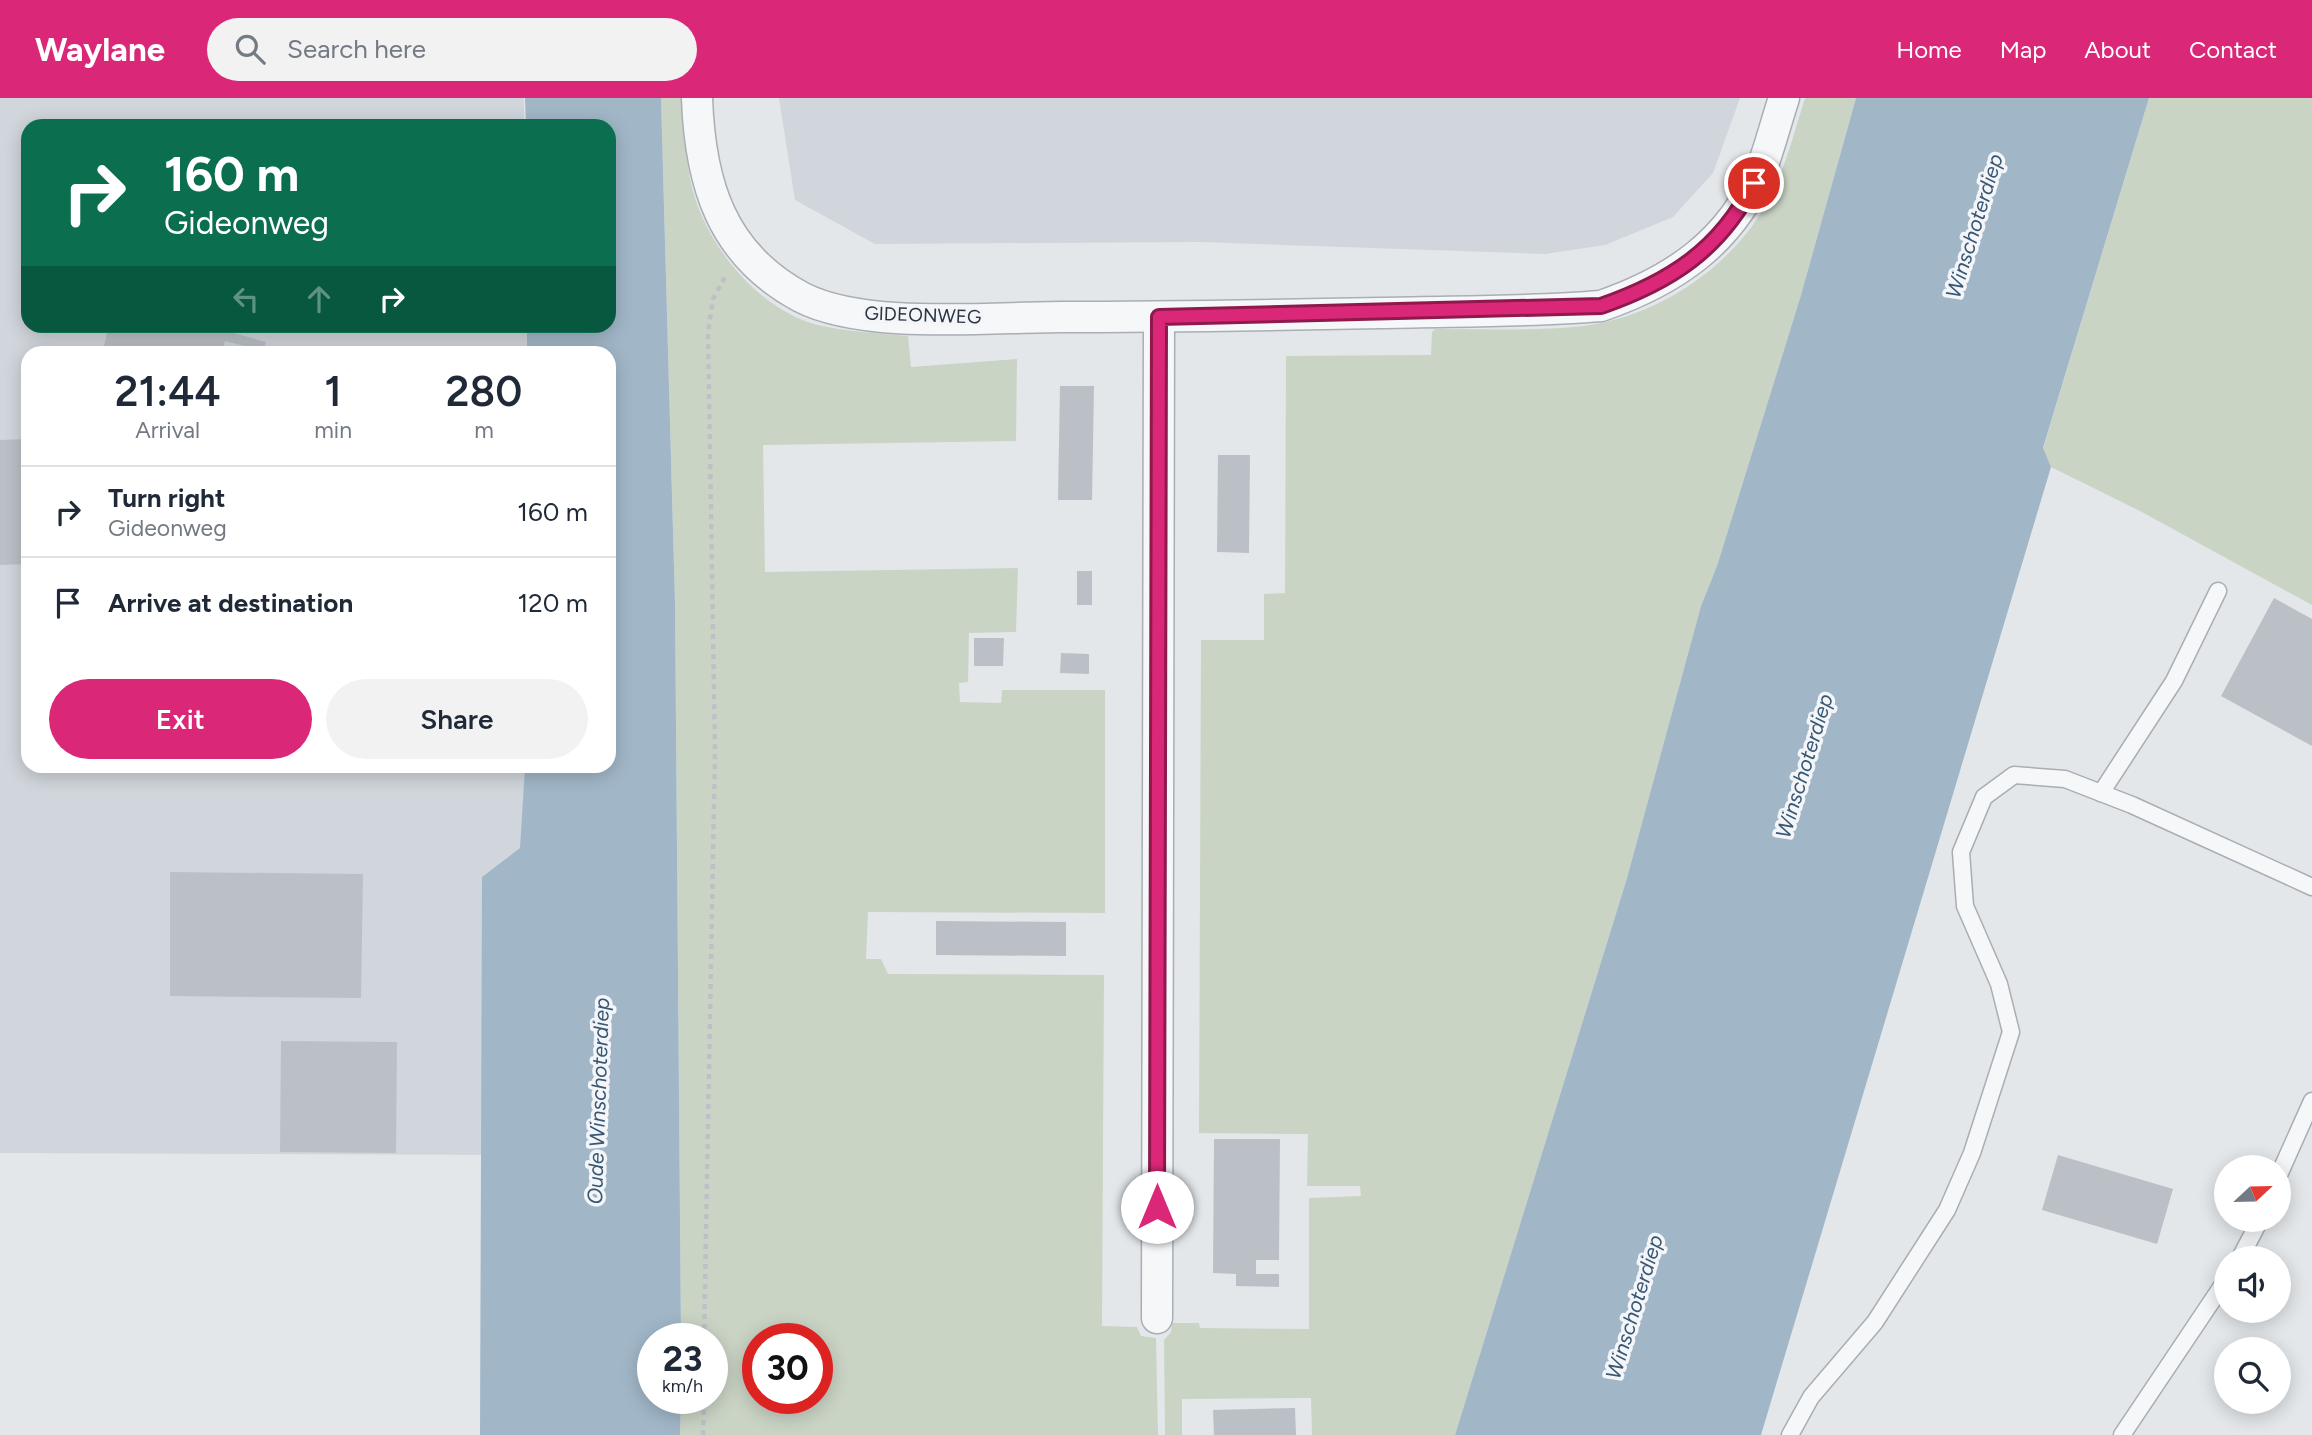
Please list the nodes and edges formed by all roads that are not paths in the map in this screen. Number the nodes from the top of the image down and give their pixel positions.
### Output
1 (697, 98) edge
2 (1784, 98) edge
3 (1159, 317) junction
4 (2218, 591) dead end
5 (2101, 793) junction
6 (2312, 887) edge
7 (2312, 1101) edge
8 (2288, 1155) edge
9 (2214, 1298) edge
10 (1157, 1318) dead end
11 (1790, 1435) edge
12 (2122, 1435) edge

1 - 3 street, GIDEONWEG
2 - 3 street, GIDEONWEG
3 - 10 street
4 - 5 lane
5 - 6 lane
5 - 11 lane
7 - 8 lane
9 - 12 lane

